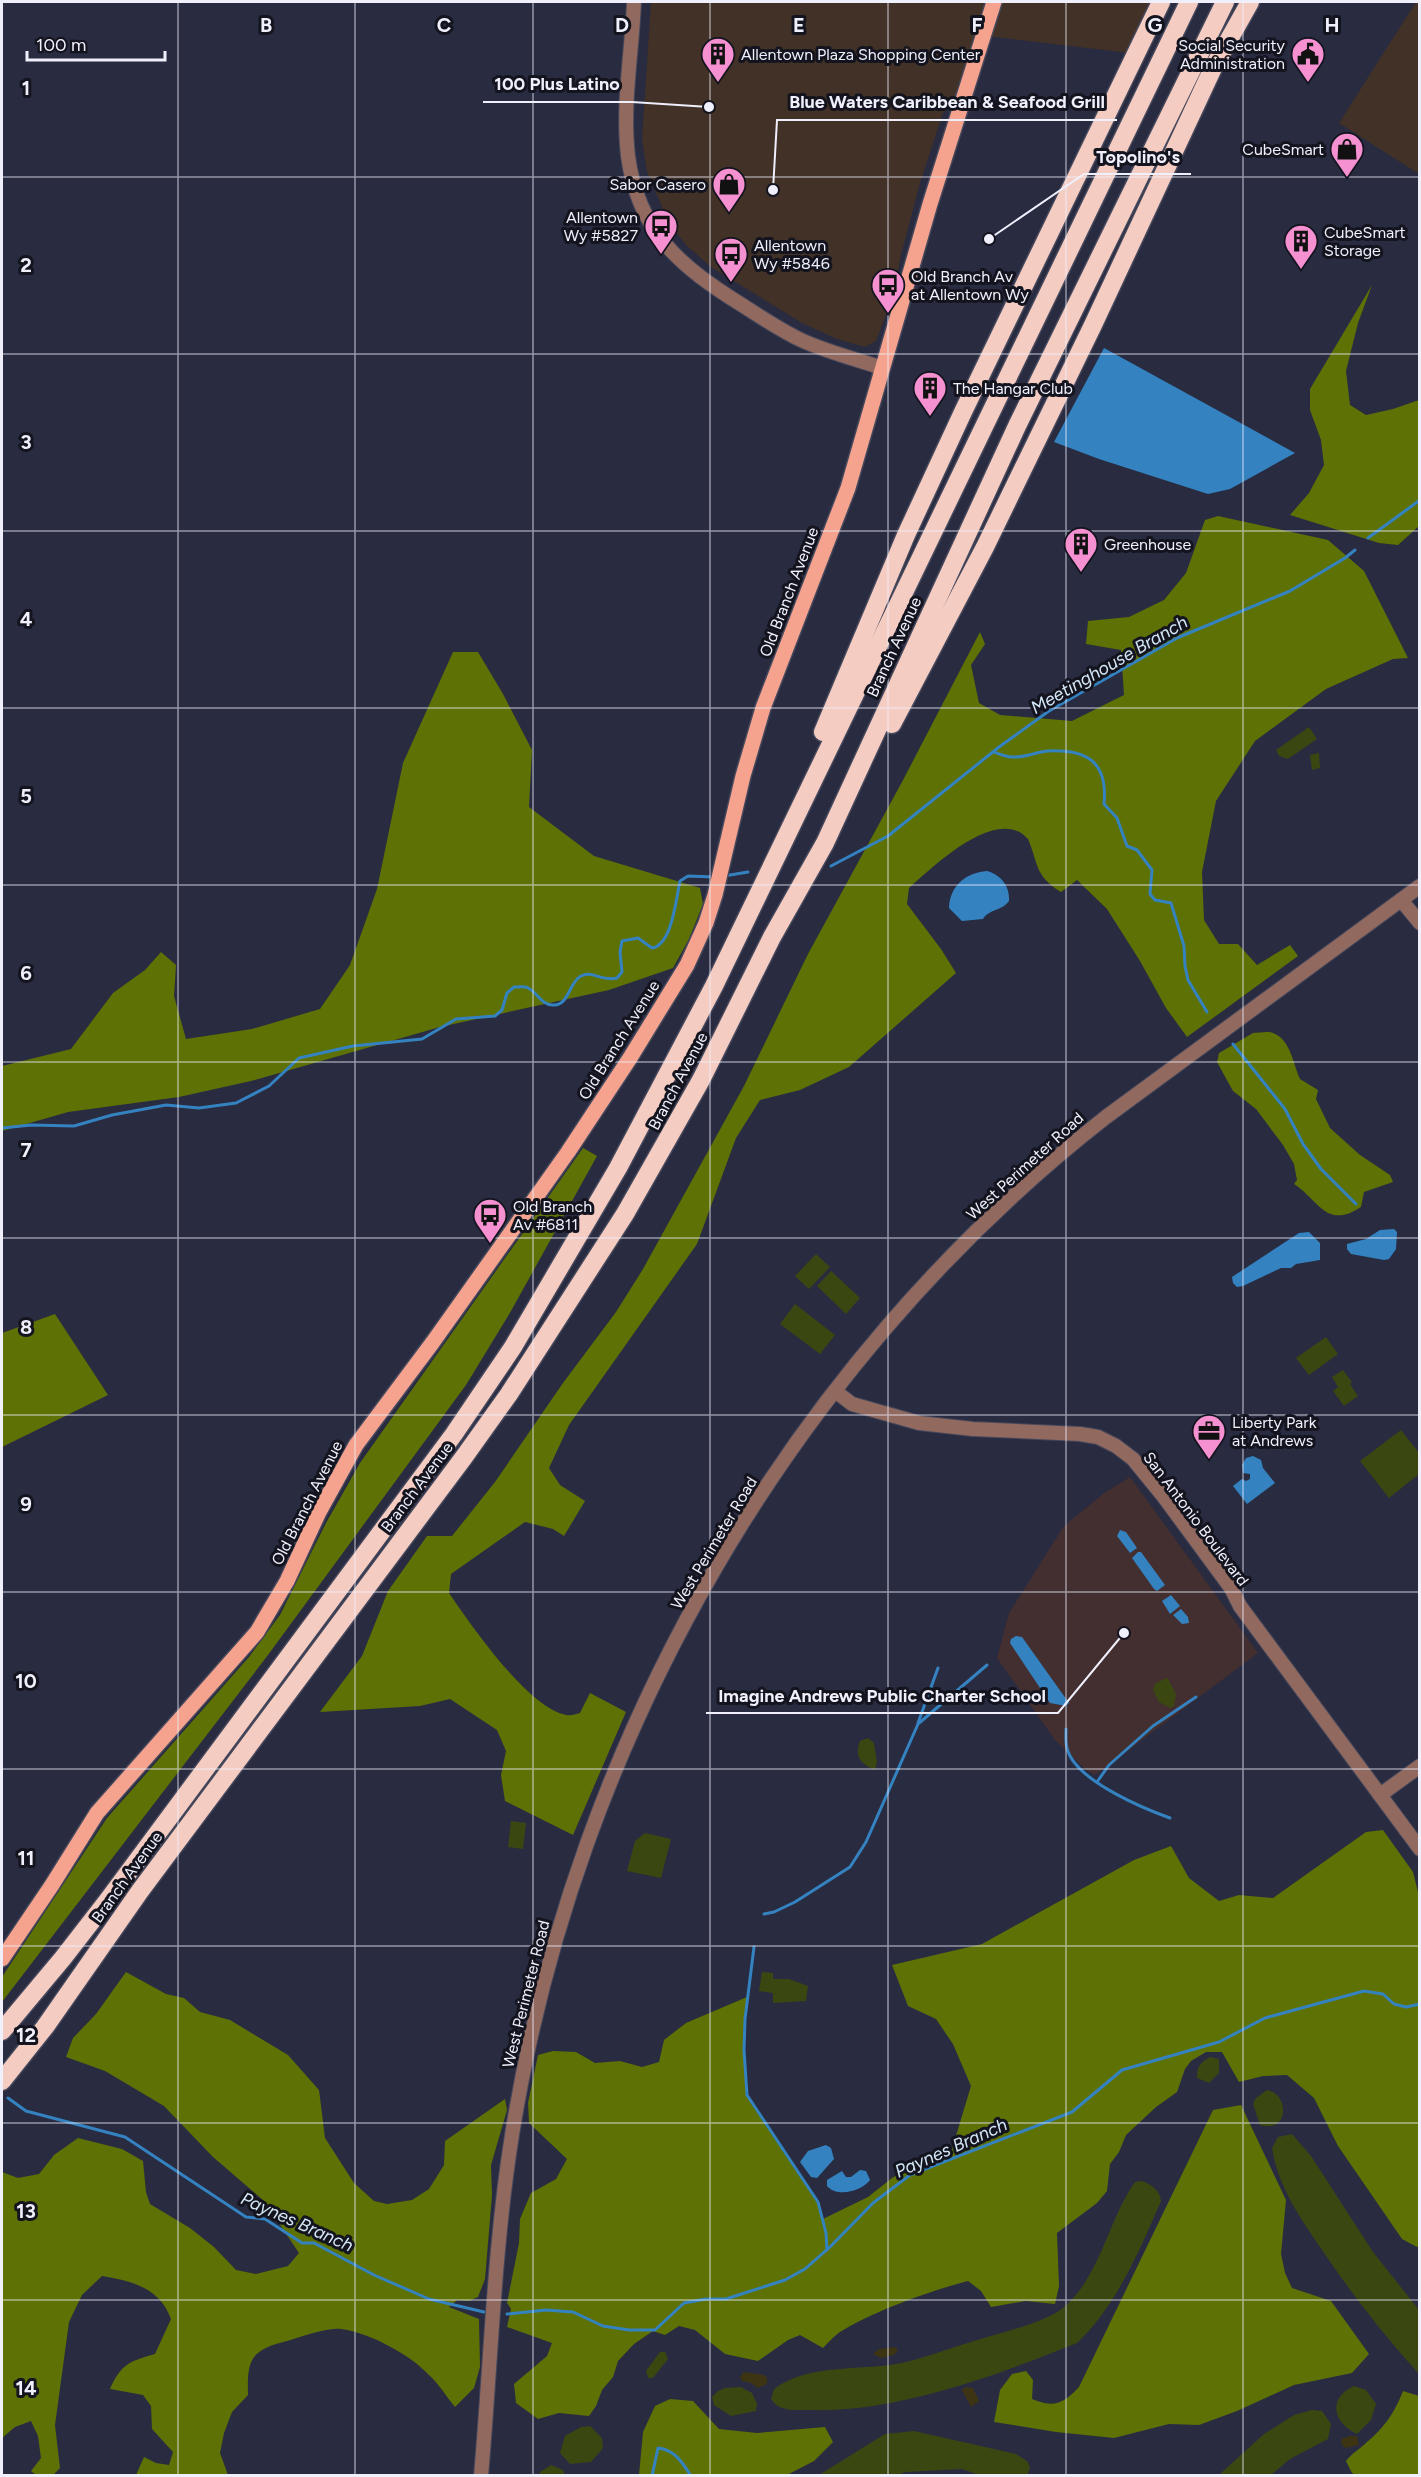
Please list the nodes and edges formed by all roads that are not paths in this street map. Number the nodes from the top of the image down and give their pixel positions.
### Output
1 (634, 2) edge
2 (994, 2) edge
3 (1189, 2) edge
4 (1225, 2) edge
5 (1250, 2) edge
6 (1261, 2) edge
7 (1160, 3) edge
8 (1201, 94) junction
9 (882, 368) junction
10 (788, 832) junction
11 (825, 843) junction
12 (1419, 886) edge
13 (1401, 900) junction
14 (1419, 923) edge
15 (835, 1391) junction
16 (1419, 1766) edge
17 (1380, 1795) junction
18 (1419, 1849) edge
19 (2, 1959) edge
20 (2, 2031) edge
21 (2, 2081) edge
22 (481, 2475) edge

1 - 9 street
2 - 9 main road, Old Branch Avenue
3 - 10 highway, Branch Avenue
4 - 11 highway, Branch Avenue
5 - 8 highway
6 - 8 highway
7 - 10 highway
8 - 11 highway
9 - 19 main road, Old Branch Avenue
10 - 20 highway, Branch Avenue
11 - 21 highway, Branch Avenue
12 - 13 street, West Perimeter Road
13 - 14 street
13 - 15 street, West Perimeter Road
15 - 17 street, San Antonio Boulevard
15 - 22 street, West Perimeter Road
16 - 17 street
17 - 18 street, San Antonio Boulevard

